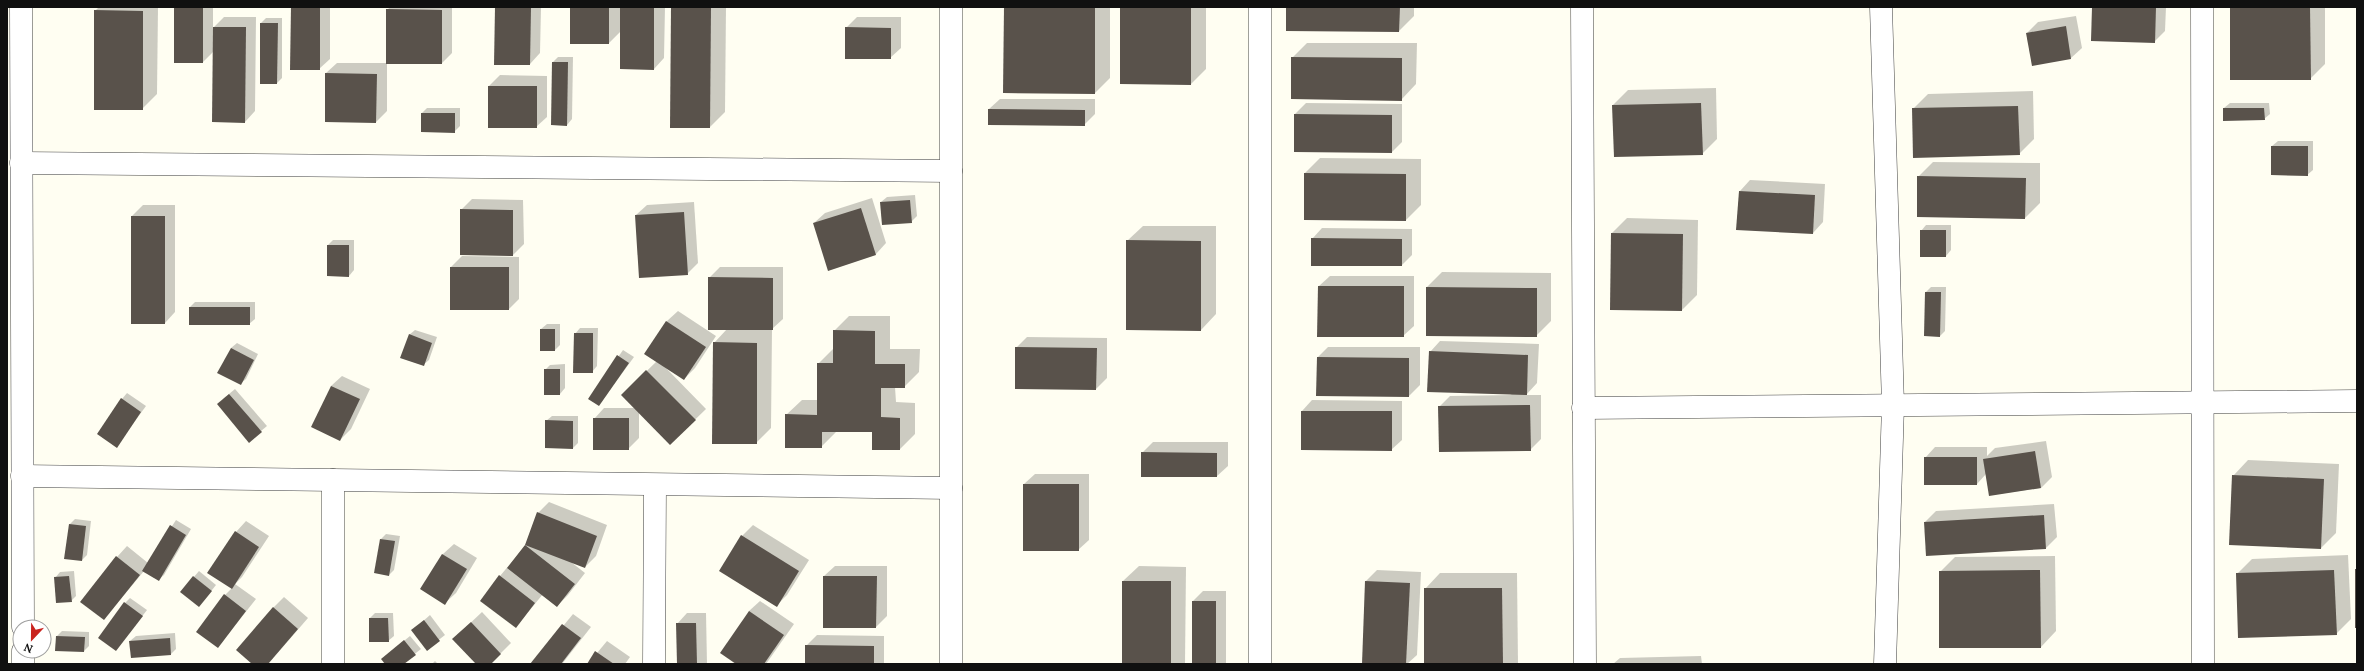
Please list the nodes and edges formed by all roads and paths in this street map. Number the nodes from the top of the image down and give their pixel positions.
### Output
1 (21, 7) edge
2 (951, 7) edge
3 (1260, 7) edge
4 (1582, 7) edge
5 (1881, 7) edge
6 (2202, 7) edge
7 (21, 163) junction
8 (951, 171) junction
9 (2357, 401) edge
10 (2203, 402) junction
11 (1893, 405) junction
12 (1583, 408) junction
13 (22, 476) junction
14 (333, 480) junction
15 (655, 485) junction
16 (951, 488) junction
17 (23, 619) edge
18 (333, 664) edge
19 (654, 664) edge
20 (951, 664) edge
21 (1260, 664) edge
22 (1585, 664) edge
23 (1885, 664) edge
24 (2203, 664) edge

1 - 7 street
2 - 8 street
3 - 21 street
4 - 12 street
5 - 11 street
6 - 10 street
7 - 8 street
7 - 13 street
8 - 16 street
9 - 10 street
10 - 11 street
10 - 24 street
11 - 12 street
11 - 23 street
12 - 22 street
13 - 14 street
13 - 17 street
14 - 15 street
14 - 18 street
15 - 16 street
15 - 19 street
16 - 20 street

